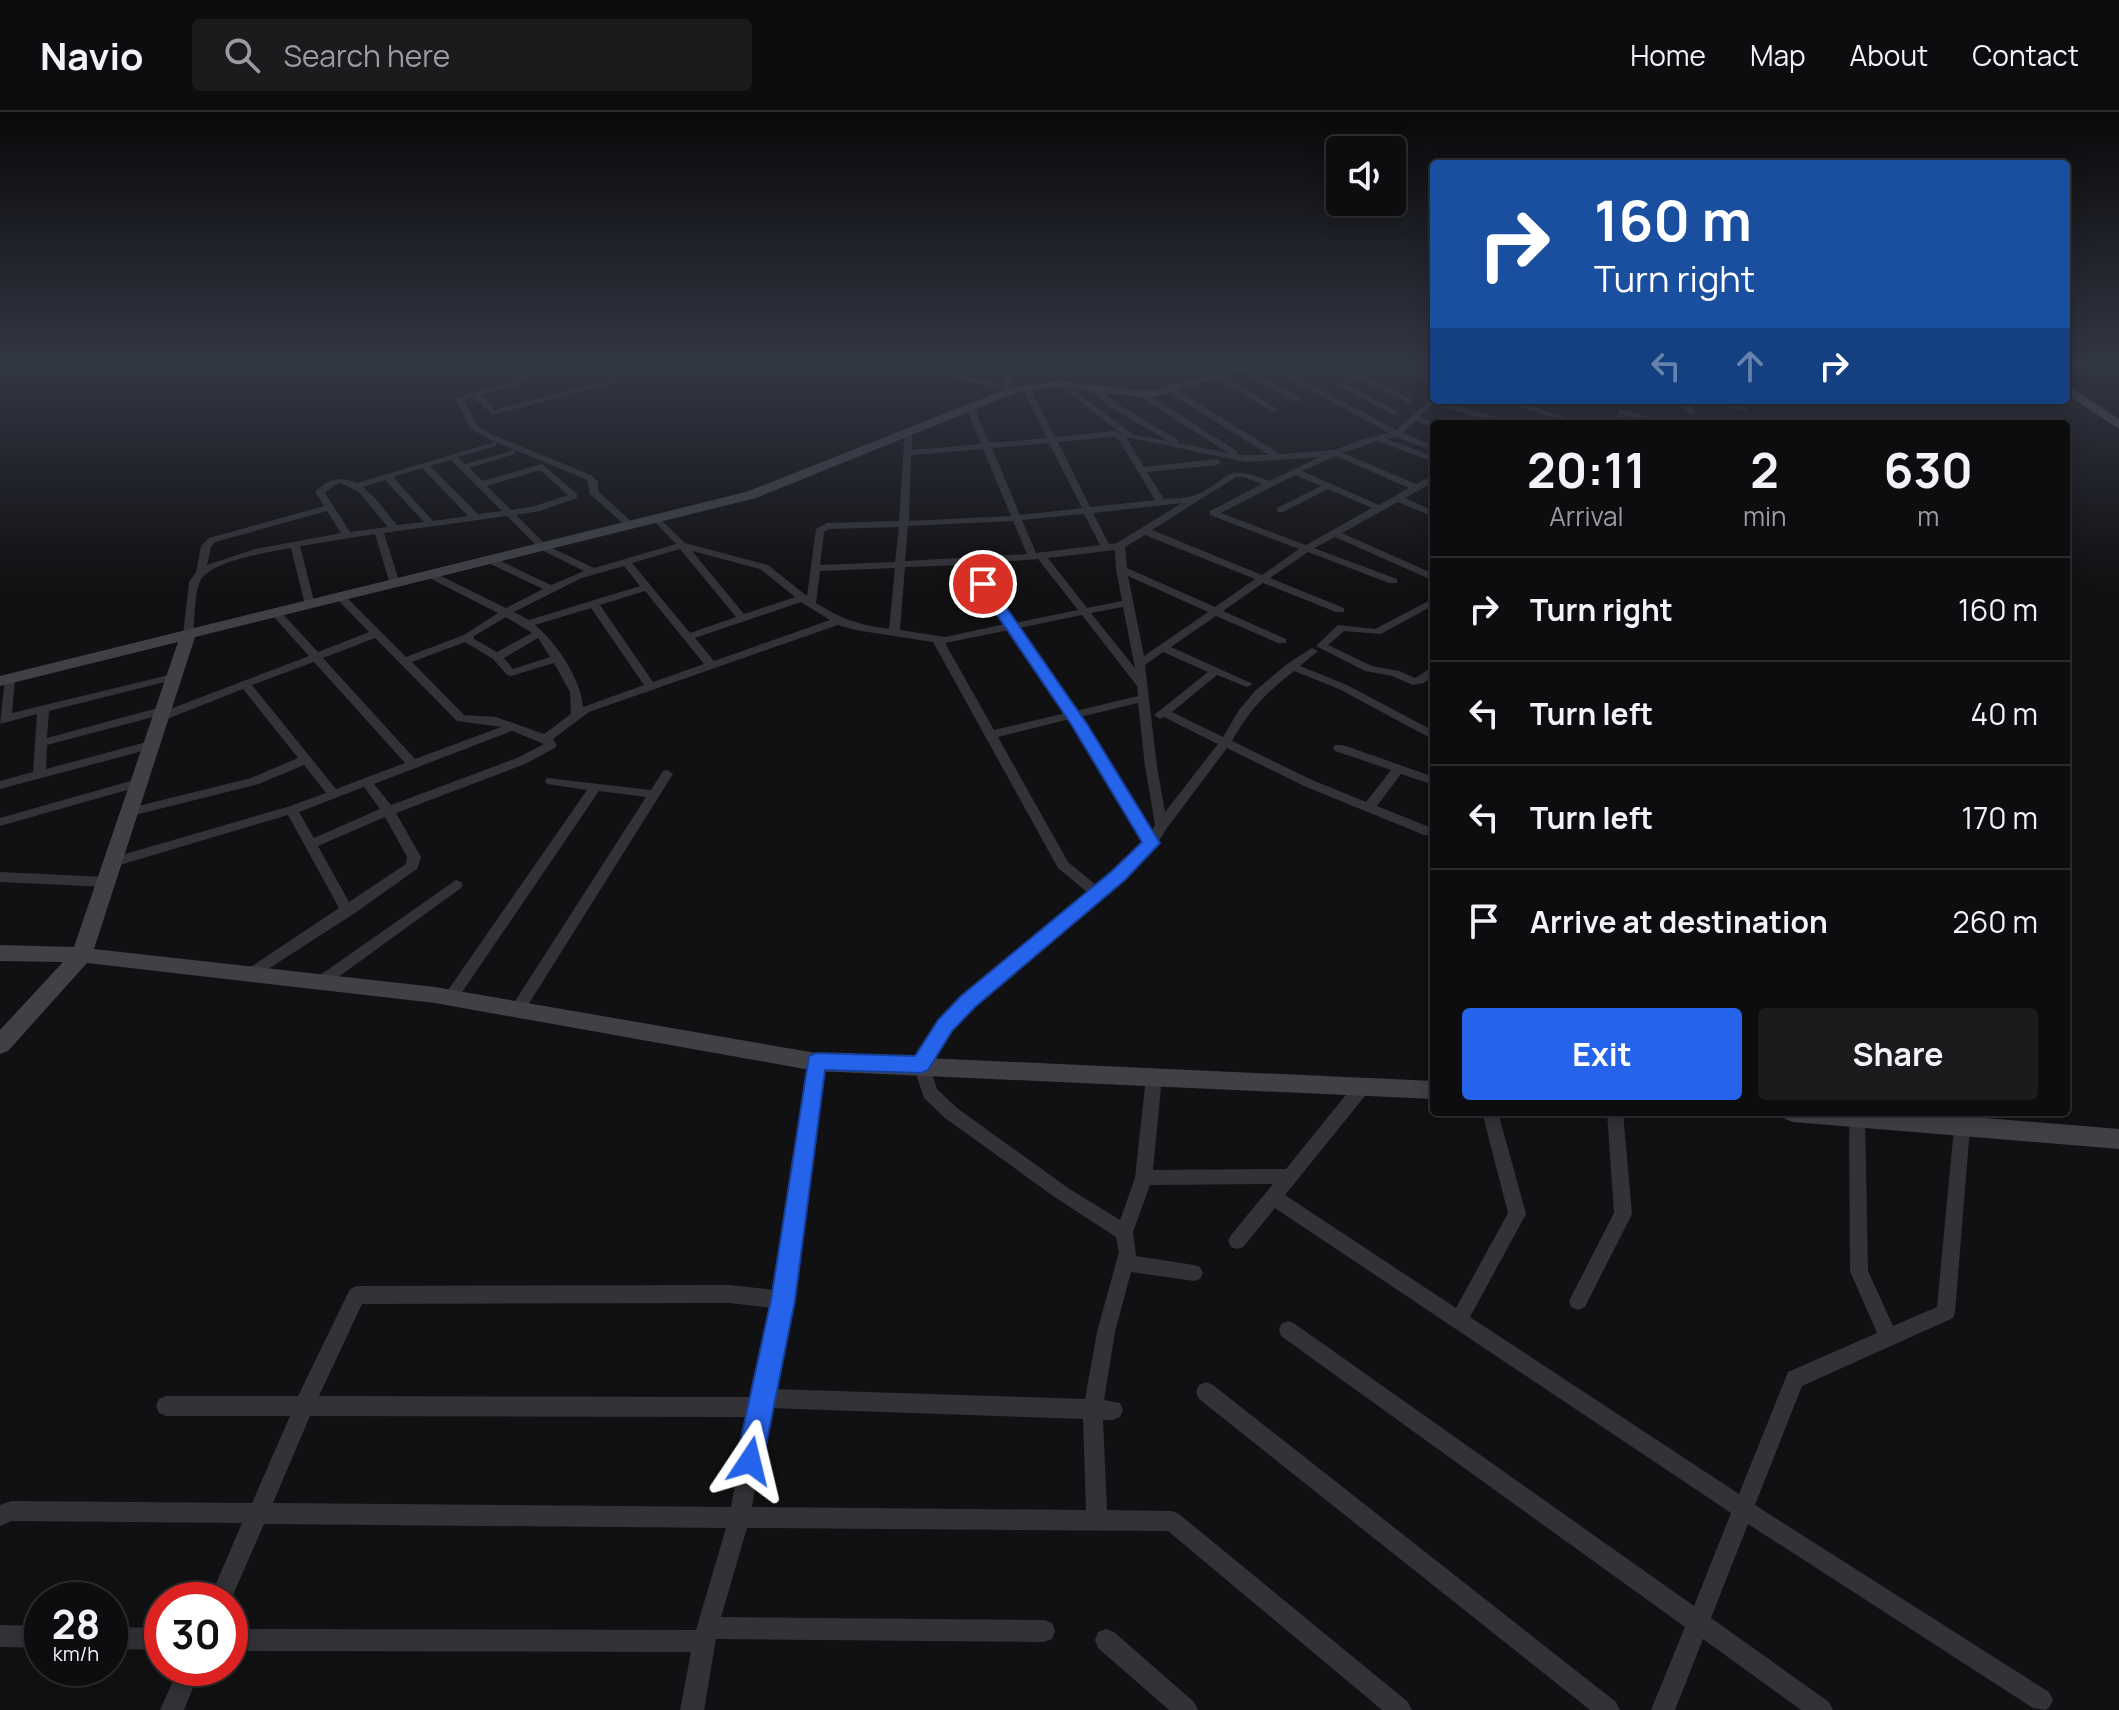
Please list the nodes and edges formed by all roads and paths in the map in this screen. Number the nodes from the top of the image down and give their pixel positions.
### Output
1 (492, 438) edge
2 (899, 438) edge
3 (908, 438) edge
4 (982, 438) edge
5 (1075, 438) edge
6 (1119, 438) edge
7 (1140, 438) edge
8 (1169, 438) edge
9 (1209, 438) edge
10 (1248, 438) edge
11 (1376, 438) joint
12 (1406, 438) edge
13 (1051, 439) junction
14 (493, 444) dead end
15 (1179, 445) junction
16 (986, 447) junction
17 (1430, 447) edge
18 (512, 452) dead end
19 (907, 453) junction
20 (1335, 453) junction
21 (452, 456) junction
22 (1279, 457) junction
23 (1241, 458) junction
24 (1430, 458) edge
25 (1217, 462) dead end
26 (424, 465) junction
27 (463, 467) junction
28 (1141, 470) junction
29 (1294, 471) junction
30 (387, 476) junction
31 (1430, 480) edge
32 (1269, 484) junction
33 (358, 485) junction
34 (480, 485) junction
35 (1328, 486) junction
36 (1416, 488) junction
37 (1397, 498) junction
38 (1195, 501) junction
39 (1161, 503) junction
40 (329, 507) junction
41 (1379, 508) junction
42 (1088, 510) junction
43 (1280, 510) dead end
44 (1430, 512) edge
45 (1213, 513) junction
46 (507, 514) junction
47 (476, 518) junction
48 (1017, 518) junction
49 (657, 519) junction
50 (430, 523) junction
51 (904, 523) junction
52 (630, 525) junction
53 (257, 527) junction
54 (395, 529) junction
55 (379, 531) junction
56 (1147, 532) junction
57 (1335, 533) junction
58 (347, 535) junction
59 (295, 544) junction
60 (683, 545) junction
61 (1120, 546) junction
62 (543, 547) junction
63 (273, 548) junction
64 (1106, 548) junction
65 (1307, 548) junction
66 (1037, 556) junction
67 (490, 560) junction
68 (625, 561) junction
69 (968, 562) junction
70 (900, 564) junction
71 (815, 568) junction
72 (1121, 569) junction
73 (592, 571) junction
74 (201, 572) junction
75 (431, 575) junction
76 (1430, 576) edge
77 (1263, 577) junction
78 (1393, 581) dead end
79 (395, 584) junction
80 (648, 587) junction
81 (551, 589) junction
82 (340, 597) junction
83 (806, 601) junction
84 (1127, 603) junction
85 (1430, 603) edge
86 (594, 604) junction
87 (310, 605) junction
88 (1340, 610) dead end
89 (1216, 611) junction
90 (506, 612) junction
91 (1086, 612) junction
92 (276, 613) junction
93 (742, 618) junction
94 (838, 621) junction
95 (527, 624) junction
96 (1013, 628) junction
97 (894, 632) junction
98 (539, 633) junction
99 (375, 634) junction
100 (188, 635) junction
101 (468, 637) junction
102 (688, 637) junction
103 (938, 640) junction
104 (1282, 641) dead end
105 (1163, 648) junction
106 (1312, 651) dead end
107 (318, 656) junction
108 (497, 657) junction
109 (558, 658) junction
110 (403, 662) junction
111 (1139, 664) junction
112 (711, 665) junction
113 (1291, 666) junction
114 (1216, 671) junction
115 (1430, 672) edge
116 (177, 676) junction
117 (5, 680) edge
118 (245, 684) junction
119 (1247, 684) dead end
120 (651, 687) junction
121 (1142, 691) junction
122 (43, 709) junction
123 (1163, 712) junction
124 (164, 713) junction
125 (577, 714) junction
126 (1072, 714) junction
127 (3, 720) edge
128 (514, 726) junction
129 (1146, 726) junction
130 (1430, 734) edge
131 (989, 735) junction
132 (545, 739) junction
133 (1226, 742) junction
134 (41, 743) junction
135 (154, 744) junction
136 (1339, 748) dead end
137 (306, 759) junction
138 (413, 764) junction
139 (1398, 769) junction
140 (667, 774) dead end
141 (39, 775) junction
142 (1430, 780) edge
143 (551, 781) dead end
144 (141, 782) junction
145 (366, 782) junction
146 (0, 785) edge
147 (596, 786) junction
148 (334, 794) junction
149 (653, 794) junction
150 (1369, 807) junction
151 (292, 810) junction
152 (388, 811) junction
153 (0, 812) edge
154 (131, 812) junction
155 (0, 822) edge
156 (1162, 825) junction
157 (1429, 832) dead end
158 (1151, 843) junction
159 (311, 844) junction
160 (113, 862) junction
161 (0, 877) edge
162 (107, 882) junction
163 (456, 885) dead end
164 (1098, 894) junction
165 (347, 911) junction
166 (0, 953) edge
167 (82, 955) junction
168 (251, 974) junction
169 (321, 982) junction
170 (451, 997) junction
171 (518, 1009) junction
172 (3, 1038) edge
173 (816, 1062) junction
174 (921, 1065) junction
175 (1154, 1077) junction
176 (1363, 1086) junction
177 (1430, 1090) edge
178 (1491, 1116) edge
179 (1615, 1116) edge
180 (1866, 1116) edge
181 (1962, 1128) junction
182 (2119, 1139) edge
183 (1290, 1176) junction
184 (1144, 1178) junction
185 (1273, 1197) junction
186 (1124, 1232) junction
187 (1237, 1241) dead end
188 (1125, 1263) junction
189 (1194, 1273) dead end
190 (783, 1300) junction
191 (1578, 1301) dead end
192 (1459, 1320) junction
193 (1288, 1330) dead end
194 (1889, 1337) junction
195 (1206, 1392) dead end
196 (760, 1402) junction
197 (166, 1406) dead end
198 (304, 1406) junction
199 (1103, 1409) junction
200 (1743, 1509) junction
201 (257, 1512) junction
202 (740, 1515) junction
203 (0, 1516) edge
204 (1097, 1520) junction
205 (228, 1582) edge
206 (1697, 1624) junction
207 (1044, 1631) dead end
208 (706, 1634) junction
209 (0, 1636) edge
210 (24, 1637) edge
211 (248, 1640) edge
212 (1106, 1640) dead end
213 (182, 1686) edge
214 (2041, 1700) dead end
215 (172, 1710) edge
216 (692, 1710) edge
217 (1186, 1710) edge
218 (1400, 1710) edge
219 (1608, 1710) edge
220 (1663, 1710) edge
221 (1821, 1710) edge

1 - 52 street
2 - 49 street
3 - 19 street
4 - 16 street
5 - 13 street
6 - 28 street
7 - 15 street
8 - 15 street
9 - 23 street
10 - 22 street
11 - 20 street
11 - 24 street
12 - 17 street
13 - 16 street
13 - 42 street
14 - 21 street
15 - 23 street
16 - 19 street
16 - 48 street
18 - 27 street
19 - 51 street
20 - 22 street
20 - 29 street
20 - 36 street
21 - 26 street
21 - 27 street
22 - 23 street
25 - 28 street
26 - 30 street
26 - 47 street
27 - 34 street
28 - 39 street
29 - 32 street
29 - 35 street
30 - 33 street
30 - 50 street
31 - 36 street
32 - 38 street
32 - 45 street
33 - 40 street
33 - 54 street
34 - 46 street
34 - 46 street
35 - 41 street
35 - 43 street
36 - 37 street
37 - 41 street
37 - 44 street
38 - 39 street
38 - 45 street
38 - 56 street
39 - 42 street
40 - 53 street
40 - 58 street
41 - 57 street
42 - 48 street
42 - 64 street
45 - 65 street
46 - 47 street
46 - 62 street
47 - 50 street
48 - 51 street
48 - 66 street
49 - 52 street
49 - 60 street
50 - 54 street
51 - 70 street
51 - 71 street
52 - 62 street
53 - 63 street
53 - 74 street
54 - 55 street
55 - 58 street
55 - 79 street
56 - 61 street
56 - 77 street
57 - 65 street
57 - 76 street
58 - 59 street
59 - 63 street
59 - 87 street
60 - 68 street
60 - 83 street
60 - 93 street
61 - 64 street
61 - 72 street
62 - 67 street
62 - 73 street
63 - 74 street
64 - 66 street
65 - 77 street
65 - 78 street
66 - 69 street
66 - 91 street
67 - 75 street
67 - 81 street
68 - 73 street
68 - 80 street
69 - 70 street
69 - 96 street
70 - 71 street
70 - 97 street
71 - 83 street
72 - 84 street
72 - 89 street
73 - 81 street
74 - 100 street
75 - 79 street
75 - 90 street
77 - 88 street
77 - 89 street
79 - 82 street
80 - 86 street
80 - 102 street
81 - 90 street
82 - 87 street
82 - 99 street
83 - 93 street
83 - 94 street
84 - 91 street
84 - 111 street
85 - 115 street
86 - 95 street
86 - 120 street
87 - 92 street
89 - 104 street
89 - 105 street
90 - 95 street
90 - 101 street
91 - 96 street
91 - 121 street
92 - 100 street
92 - 107 street
93 - 102 street
94 - 97 street
94 - 112 street
95 - 98 street
96 - 103 street
96 - 126 street
97 - 103 street
98 - 108 street
98 - 109 street
99 - 107 street
99 - 110 street
100 - 116 street
100 - 117 street
101 - 108 street
101 - 110 street
102 - 112 street
103 - 131 street
105 - 111 street
105 - 114 street
106 - 113 street
107 - 118 street
107 - 138 street
108 - 109 street
109 - 125 street
110 - 128 street
111 - 121 street
112 - 120 street
113 - 130 street
113 - 133 street
114 - 119 street
114 - 123 street
116 - 122 street
116 - 124 street
117 - 127 street
118 - 124 street
118 - 137 street
120 - 125 street
121 - 126 street
121 - 129 street
122 - 127 street
122 - 134 street
123 - 129 street
123 - 133 street
124 - 134 street
124 - 135 street
125 - 132 street
126 - 131 street
126 - 158 street
128 - 132 street
128 - 138 street
129 - 156 street
131 - 164 street
132 - 152 street
133 - 150 street
133 - 156 street
134 - 141 street
135 - 141 street
135 - 144 street
136 - 139 street
137 - 148 street
137 - 154 street
138 - 145 street
139 - 142 street
139 - 150 street
140 - 149 street
141 - 146 street
143 - 147 street
144 - 154 street
144 - 155 street
145 - 148 street
145 - 152 street
147 - 149 street
147 - 170 street
148 - 151 street
149 - 171 street
150 - 157 street
151 - 159 street
151 - 160 street
152 - 159 street
152 - 165 street
153 - 155 street
154 - 160 street
156 - 158 street
158 - 164 street
159 - 165 street
160 - 162 street
161 - 162 street
162 - 167 street
163 - 169 street
164 - 174 street
165 - 168 street
166 - 167 street
167 - 168 street
167 - 172 street
168 - 169 street
169 - 170 street
170 - 171 street
171 - 173 street
173 - 174 street
173 - 190 street
174 - 175 street
174 - 186 street
175 - 176 street
175 - 184 street
176 - 177 street
176 - 183 street
178 - 192 street
179 - 191 street
180 - 181 street
180 - 194 street
181 - 182 street
181 - 194 street
183 - 184 street
183 - 185 street
184 - 186 street
185 - 187 street
185 - 192 street
186 - 188 street
188 - 189 street
188 - 199 street
190 - 196 street
190 - 198 street
192 - 200 street
193 - 206 street
194 - 200 street
195 - 219 street
196 - 198 street
196 - 199 street
196 - 202 street
197 - 198 street
198 - 201 street
199 - 204 street
200 - 206 street
200 - 214 street
201 - 202 street
201 - 203 street
201 - 205 street
202 - 204 street
202 - 208 street
204 - 218 street
206 - 220 street
206 - 221 street
207 - 208 street
208 - 211 street
208 - 216 street
209 - 210 street
212 - 217 street
213 - 215 street

